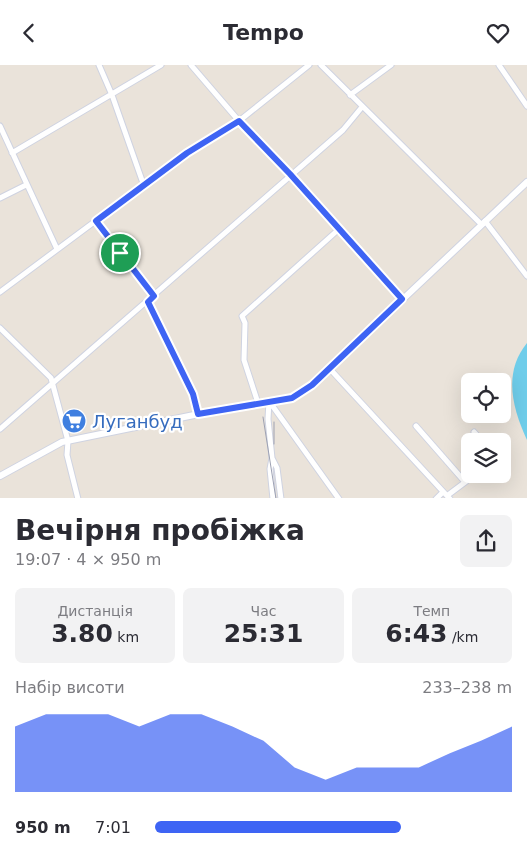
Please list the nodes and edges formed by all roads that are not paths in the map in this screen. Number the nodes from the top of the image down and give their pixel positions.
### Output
1 (99, 65) edge
2 (161, 65) edge
3 (191, 65) edge
4 (309, 65) edge
5 (321, 65) edge
6 (391, 65) edge
7 (499, 65) edge
8 (112, 95) junction
9 (350, 95) junction
10 (527, 106) edge
11 (362, 107) junction
12 (239, 121) junction
13 (0, 126) edge
14 (12, 153) junction
15 (290, 174) junction
16 (527, 182) edge
17 (26, 185) junction
18 (144, 186) junction
19 (0, 198) edge
20 (96, 221) junction
21 (484, 223) junction
22 (339, 229) junction
23 (57, 249) junction
24 (527, 276) edge
25 (0, 292) edge
26 (154, 296) junction
27 (402, 299) junction
28 (148, 302) junction
29 (0, 329) edge
30 (330, 369) junction
31 (52, 383) junction
32 (269, 401) junction
33 (258, 403) junction
34 (198, 414) junction
35 (416, 426) dead end
36 (0, 429) edge
37 (68, 441) junction
38 (272, 458) junction
39 (0, 477) edge
40 (461, 477) edge
41 (464, 483) edge
42 (447, 495) edge
43 (78, 498) edge
44 (274, 498) edge
45 (282, 498) edge
46 (338, 498) edge

1 - 8 street
2 - 8 street
3 - 12 street
4 - 12 street
5 - 9 street
6 - 9 street
7 - 10 street
8 - 14 street
8 - 18 street
9 - 11 street
11 - 15 street
11 - 21 street
12 - 15 street
12 - 18 street
13 - 14 street
14 - 17 street
15 - 22 street
15 - 26 street
16 - 21 street
17 - 19 street
17 - 23 street
18 - 20 street
20 - 23 street
20 - 26 street
21 - 24 street
21 - 27 street
22 - 27 street
22 - 33 street
23 - 25 street
26 - 28 street
27 - 30 street
28 - 31 street
28 - 34 street
29 - 31 street
30 - 32 street
30 - 42 street
31 - 36 street
31 - 37 street
32 - 33 street
32 - 38 street
32 - 46 street
33 - 34 street
34 - 37 street
35 - 40 street
37 - 39 street
37 - 43 street
38 - 44 street
38 - 45 street
41 - 42 street

